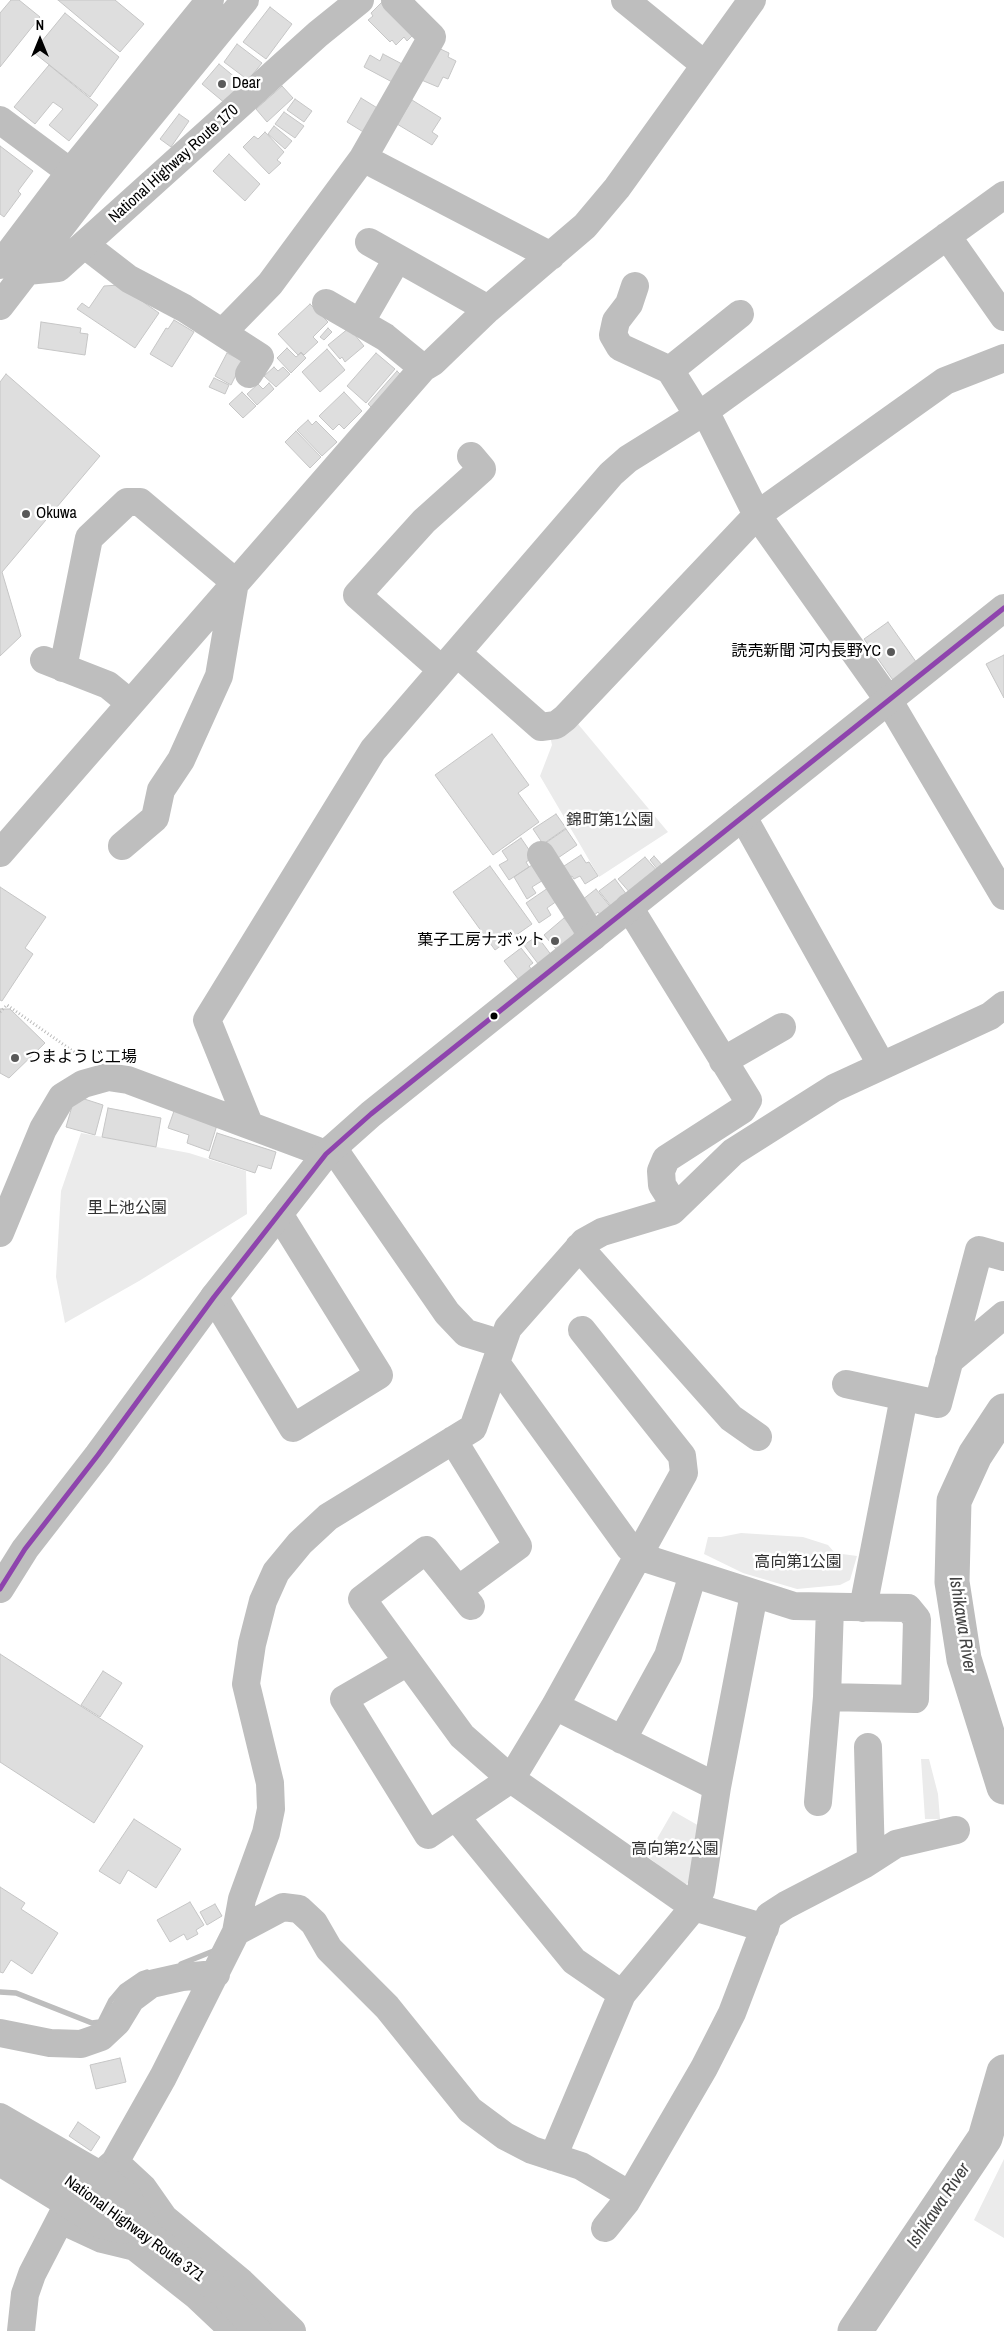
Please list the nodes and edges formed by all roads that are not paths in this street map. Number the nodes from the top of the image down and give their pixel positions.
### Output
1 (210, 0) edge
2 (245, 0) edge
3 (395, 0) edge
4 (625, 0) edge
5 (752, 0) edge
6 (353, 2) edge
7 (706, 65) junction
8 (0, 120) edge
9 (363, 158) junction
10 (81, 180) junction
11 (1004, 195) edge
12 (947, 236) junction
13 (369, 242) dead end
14 (84, 245) junction
15 (551, 256) junction
16 (397, 260) junction
17 (0, 265) edge
18 (27, 271) junction
19 (636, 286) dead end
20 (326, 303) dead end
21 (0, 306) edge
22 (488, 309) junction
23 (740, 314) dead end
24 (1004, 317) edge
25 (360, 323) junction
26 (223, 332) junction
27 (1004, 358) edge
28 (424, 368) junction
29 (670, 370) junction
30 (249, 374) dead end
31 (702, 413) junction
32 (471, 456) dead end
33 (757, 515) junction
34 (236, 582) junction
35 (1004, 608) edge
36 (450, 662) junction
37 (889, 701) junction
38 (130, 703) junction
39 (743, 817) junction
40 (122, 846) dead end
41 (0, 853) edge
42 (541, 855) dead end
43 (1004, 896) edge
44 (629, 908) junction
45 (593, 937) junction
46 (1004, 1005) edge
47 (782, 1027) dead end
48 (723, 1061) junction
49 (882, 1066) junction
50 (248, 1124) junction
51 (329, 1151) junction
52 (676, 1207) junction
53 (279, 1214) junction
54 (0, 1233) edge
55 (579, 1247) junction
56 (1004, 1257) edge
57 (214, 1297) junction
58 (1004, 1315) edge
59 (582, 1330) dead end
60 (499, 1353) junction
61 (949, 1361) junction
62 (846, 1384) dead end
63 (904, 1397) junction
64 (758, 1436) dead end
65 (453, 1440) junction
66 (638, 1556) junction
67 (693, 1574) junction
68 (1, 1587) edge
69 (754, 1594) junction
70 (830, 1607) junction
71 (863, 1608) junction
72 (408, 1662) junction
73 (827, 1697) junction
74 (554, 1706) junction
75 (622, 1740) junction
76 (868, 1747) dead end
77 (511, 1778) junction
78 (717, 1787) junction
79 (818, 1802) dead end
80 (456, 1817) junction
81 (956, 1830) dead end
82 (871, 1860) junction
83 (694, 1907) junction
84 (765, 1928) junction
85 (236, 1932) junction
86 (216, 1974) junction
87 (622, 1994) junction
88 (0, 2033) edge
89 (0, 2117) edge
90 (0, 2141) edge
91 (553, 2157) junction
92 (0, 2162) edge
93 (628, 2194) junction
94 (605, 2228) dead end
95 (150, 2237) junction
96 (21, 2331) edge
97 (234, 2331) edge
98 (258, 2331) edge
99 (292, 2331) edge

1 - 10 main road
2 - 10 main road
3 - 9 main road
4 - 7 main road
5 - 7 main road
6 - 14 main road, National Highway Route 170
7 - 15 main road
8 - 10 main road
9 - 15 main road
9 - 26 main road
10 - 17 main road
10 - 18 main road
11 - 12 main road
12 - 24 main road
12 - 31 main road
13 - 16 main road
14 - 18 main road, National Highway Route 170
14 - 26 main road
15 - 22 main road
16 - 22 main road
16 - 25 main road
18 - 21 main road
19 - 29 main road
20 - 25 main road
22 - 28 main road
23 - 29 main road
25 - 28 main road
26 - 30 main road
27 - 33 main road
28 - 34 main road
29 - 31 main road
31 - 33 main road
31 - 36 main road
32 - 36 main road
33 - 36 main road
33 - 37 main road
34 - 38 main road
34 - 38 main road
34 - 40 main road
35 - 37 main road
36 - 50 main road
37 - 39 main road
37 - 43 main road
38 - 41 main road
39 - 44 main road
39 - 49 main road
42 - 45 main road
44 - 45 main road
44 - 48 main road
45 - 51 main road
46 - 49 main road
47 - 48 main road
48 - 52 main road
49 - 52 main road
50 - 51 main road
50 - 54 main road
51 - 53 main road
51 - 60 main road
52 - 55 main road
53 - 57 main road
53 - 57 main road
55 - 60 main road
55 - 64 main road
56 - 61 main road
57 - 68 main road
58 - 61 main road
59 - 66 main road
60 - 65 main road
60 - 66 main road
61 - 63 main road
62 - 63 main road
63 - 71 main road
65 - 72 main road
65 - 85 main road
66 - 67 main road
66 - 74 main road
67 - 69 main road
67 - 75 main road
69 - 70 main road
69 - 78 main road
70 - 71 main road
70 - 73 main road
71 - 73 main road
72 - 77 main road
72 - 80 main road
73 - 79 main road
74 - 75 main road
74 - 77 main road
75 - 78 main road
76 - 82 main road
77 - 80 main road
77 - 83 main road
78 - 83 main road
80 - 87 main road
81 - 82 main road
82 - 84 main road
83 - 84 main road
83 - 87 main road
84 - 93 main road
85 - 86 main road
85 - 91 main road
86 - 88 main road
86 - 99 main road
87 - 91 main road
89 - 95 main road
90 - 95 main road, National Highway Route 371
91 - 93 main road
92 - 95 main road
93 - 94 main road
95 - 98 main road, National Highway Route 371
96 - 97 main road

